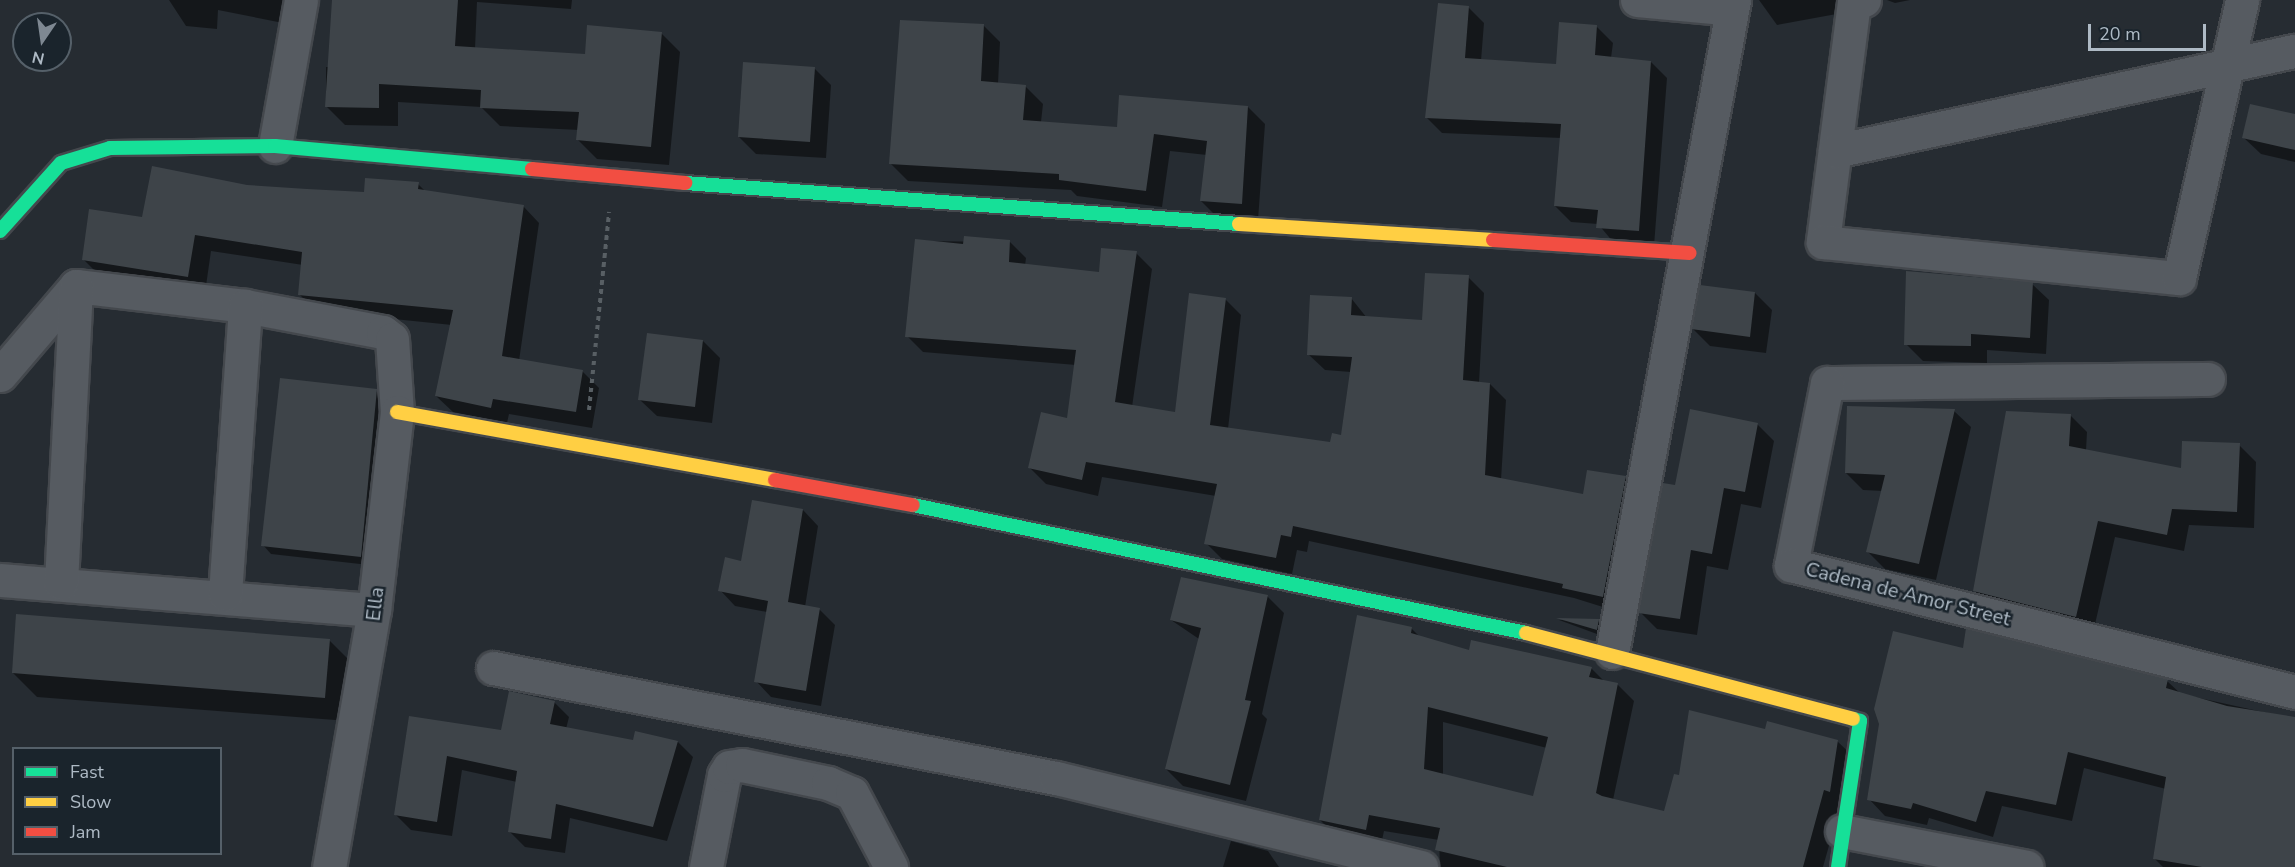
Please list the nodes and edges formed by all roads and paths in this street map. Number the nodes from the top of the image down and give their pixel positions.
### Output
1 (301, 0) edge
2 (1637, 0) edge
3 (1864, 0) edge
4 (2242, 0) edge
5 (1733, 4) edge
6 (2295, 51) edge
7 (2230, 63) junction
8 (275, 147) junction
9 (1835, 151) junction
10 (612, 177) junction
11 (0, 231) edge
12 (1690, 253) junction
13 (76, 286) junction
14 (245, 306) junction
15 (0, 375) edge
16 (2208, 379) dead end
17 (397, 412) junction
18 (586, 447) junction
19 (0, 580) edge
20 (61, 583) junction
21 (225, 594) junction
22 (374, 610) junction
23 (1612, 652) junction
24 (493, 668) dead end
25 (2295, 692) edge
26 (1842, 831) junction
27 (329, 867) edge
28 (706, 867) edge
29 (891, 867) edge
30 (1421, 867) edge
31 (1838, 867) edge
32 (2027, 867) edge

1 - 8 street
2 - 5 street
3 - 9 street
4 - 7 street
5 - 12 street
6 - 7 street
7 - 9 street
7 - 9 street
8 - 10 street
8 - 11 street
10 - 12 street
10 - 18 path
12 - 23 street
13 - 14 street
13 - 15 street
13 - 20 street
14 - 17 street, Ella
14 - 21 street
16 - 25 street, Cadena de Amor Street
17 - 18 street
17 - 22 street, Ella
18 - 23 street
19 - 20 street
20 - 21 street
21 - 22 street
22 - 27 street, Ella
23 - 26 street
24 - 30 street
26 - 31 street
26 - 32 street
28 - 29 street

